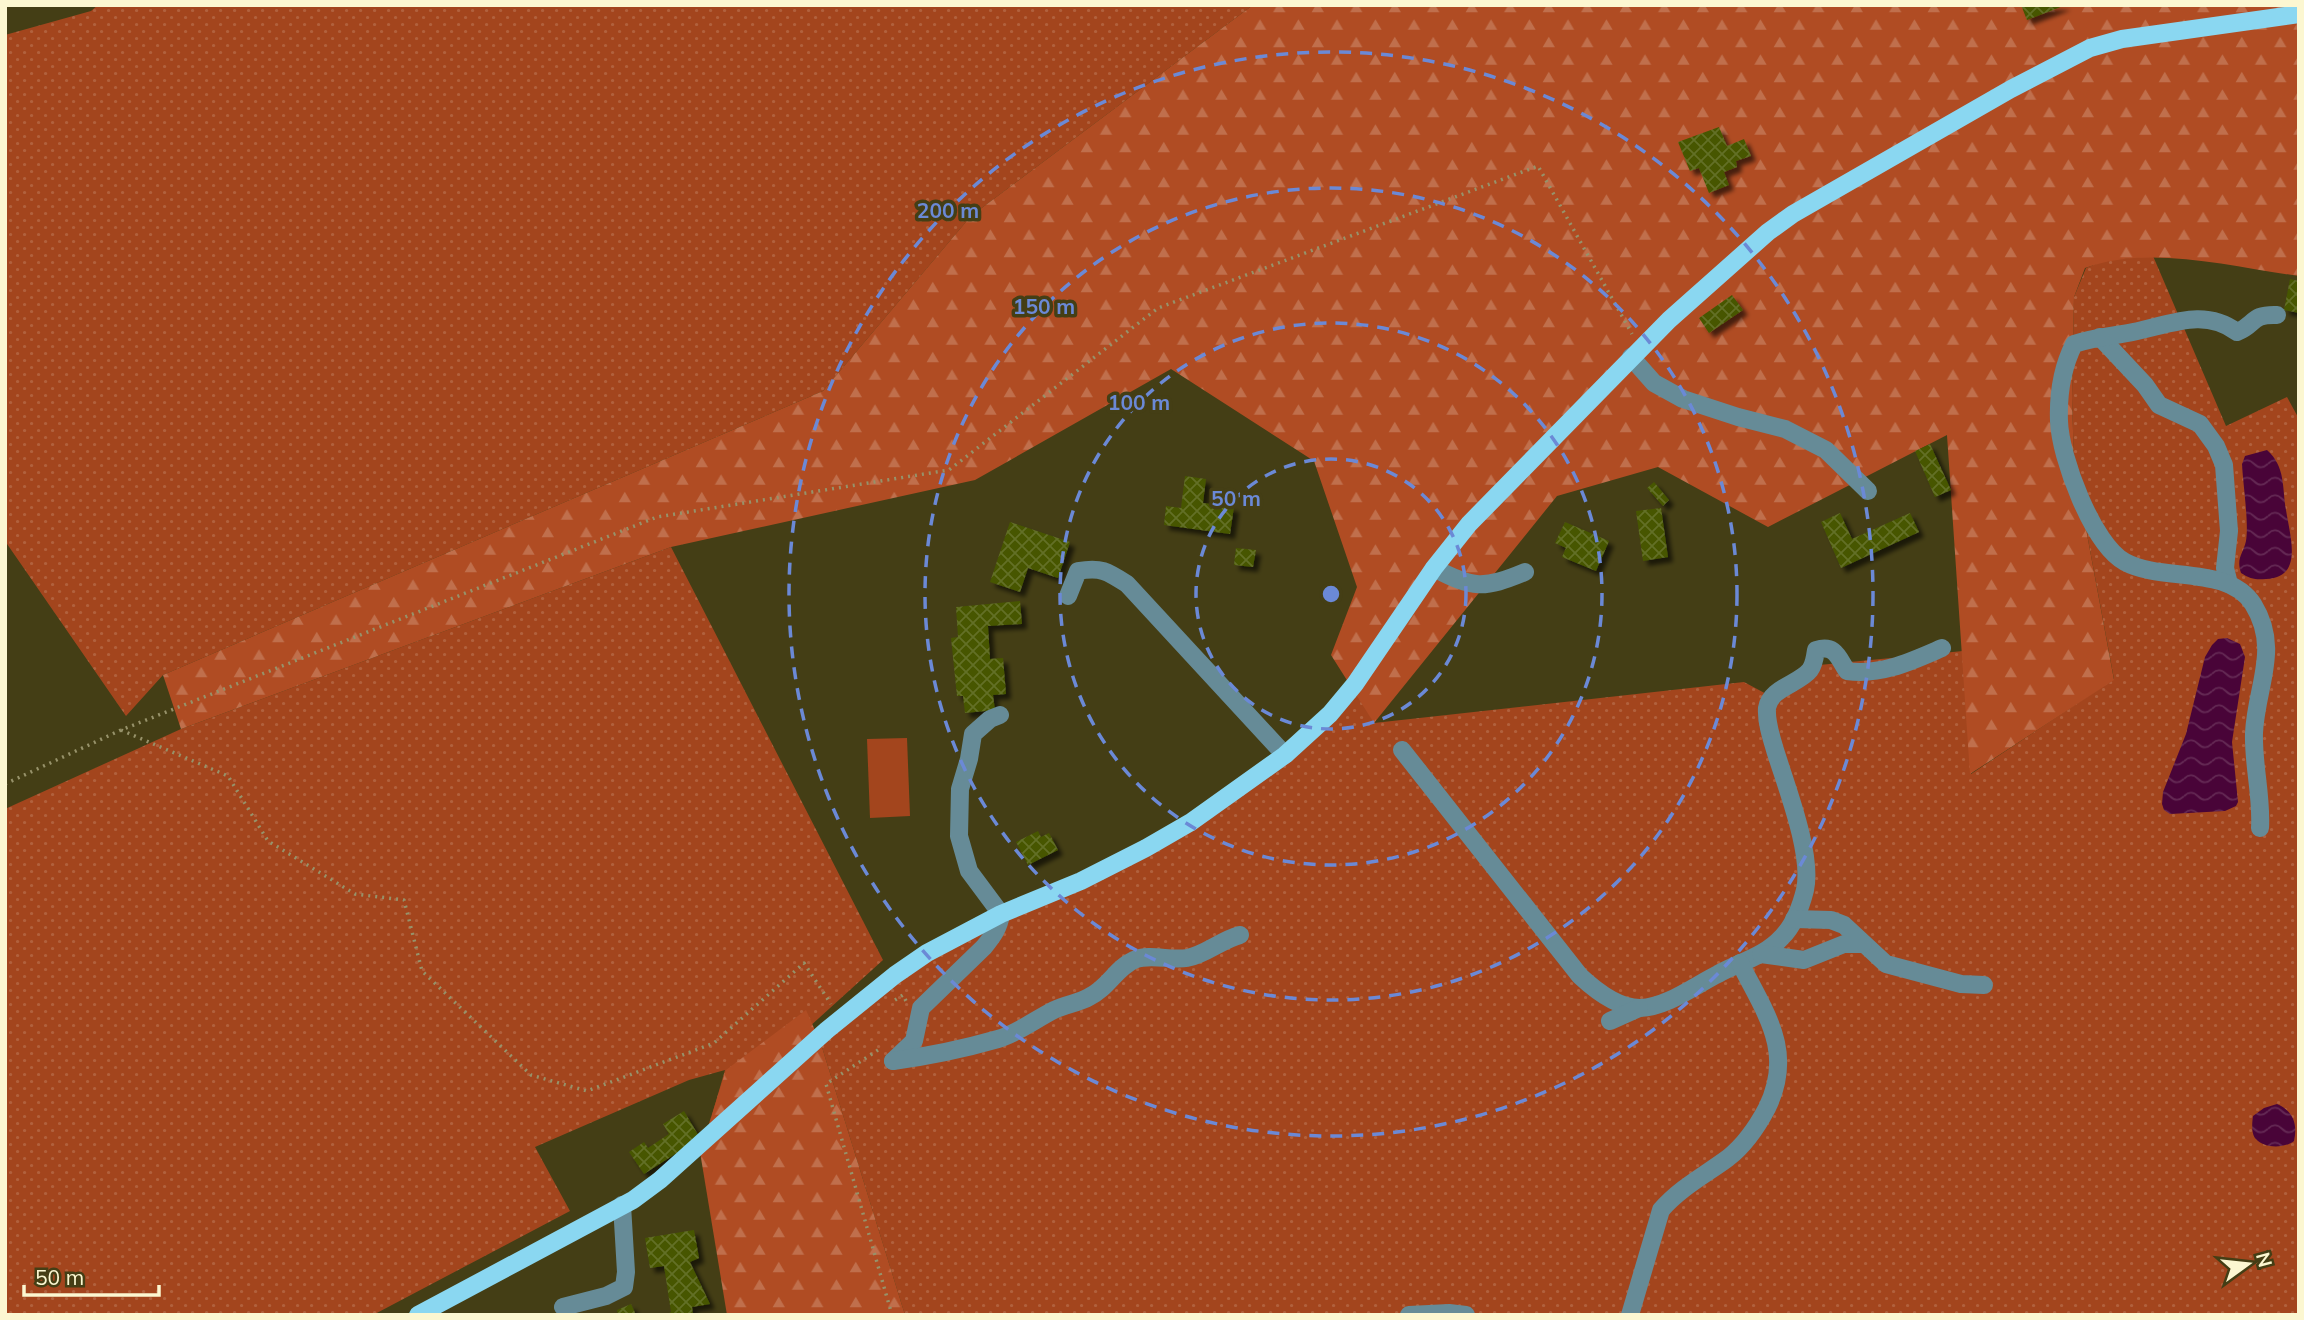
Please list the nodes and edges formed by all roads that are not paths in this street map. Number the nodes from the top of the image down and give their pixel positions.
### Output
1 (2299, 14) edge
2 (2277, 315) dead end
3 (2100, 337) junction
4 (1636, 353) junction
5 (1868, 491) dead end
6 (1434, 568) junction
7 (1525, 572) dead end
8 (2229, 584) junction
9 (1068, 596) dead end
10 (1942, 648) dead end
11 (1000, 715) dead end
12 (1402, 750) dead end
13 (1285, 755) junction
14 (2260, 828) dead end
15 (1001, 914) junction
16 (1794, 919) junction
17 (1240, 935) dead end
18 (1863, 944) junction
19 (1760, 954) junction
20 (1740, 963) junction
21 (1984, 985) dead end
22 (1639, 1008) junction
23 (1610, 1021) dead end
24 (622, 1205) junction
25 (563, 1307) dead end
26 (418, 1315) edge
27 (1409, 1315) edge
28 (1466, 1315) edge
29 (1630, 1315) edge

1 - 4 main road
2 - 3 lane
3 - 8 lane
3 - 8 lane
4 - 5 lane
4 - 6 main road
6 - 7 lane
6 - 13 main road
8 - 14 lane
9 - 13 lane
10 - 16 lane
11 - 15 lane
12 - 22 lane
13 - 15 main road
15 - 17 lane
15 - 24 main road
16 - 18 lane
16 - 19 lane
18 - 19 lane
18 - 21 lane
19 - 20 lane
20 - 22 lane
20 - 29 lane
22 - 23 lane
24 - 25 lane
24 - 26 main road
27 - 28 lane

